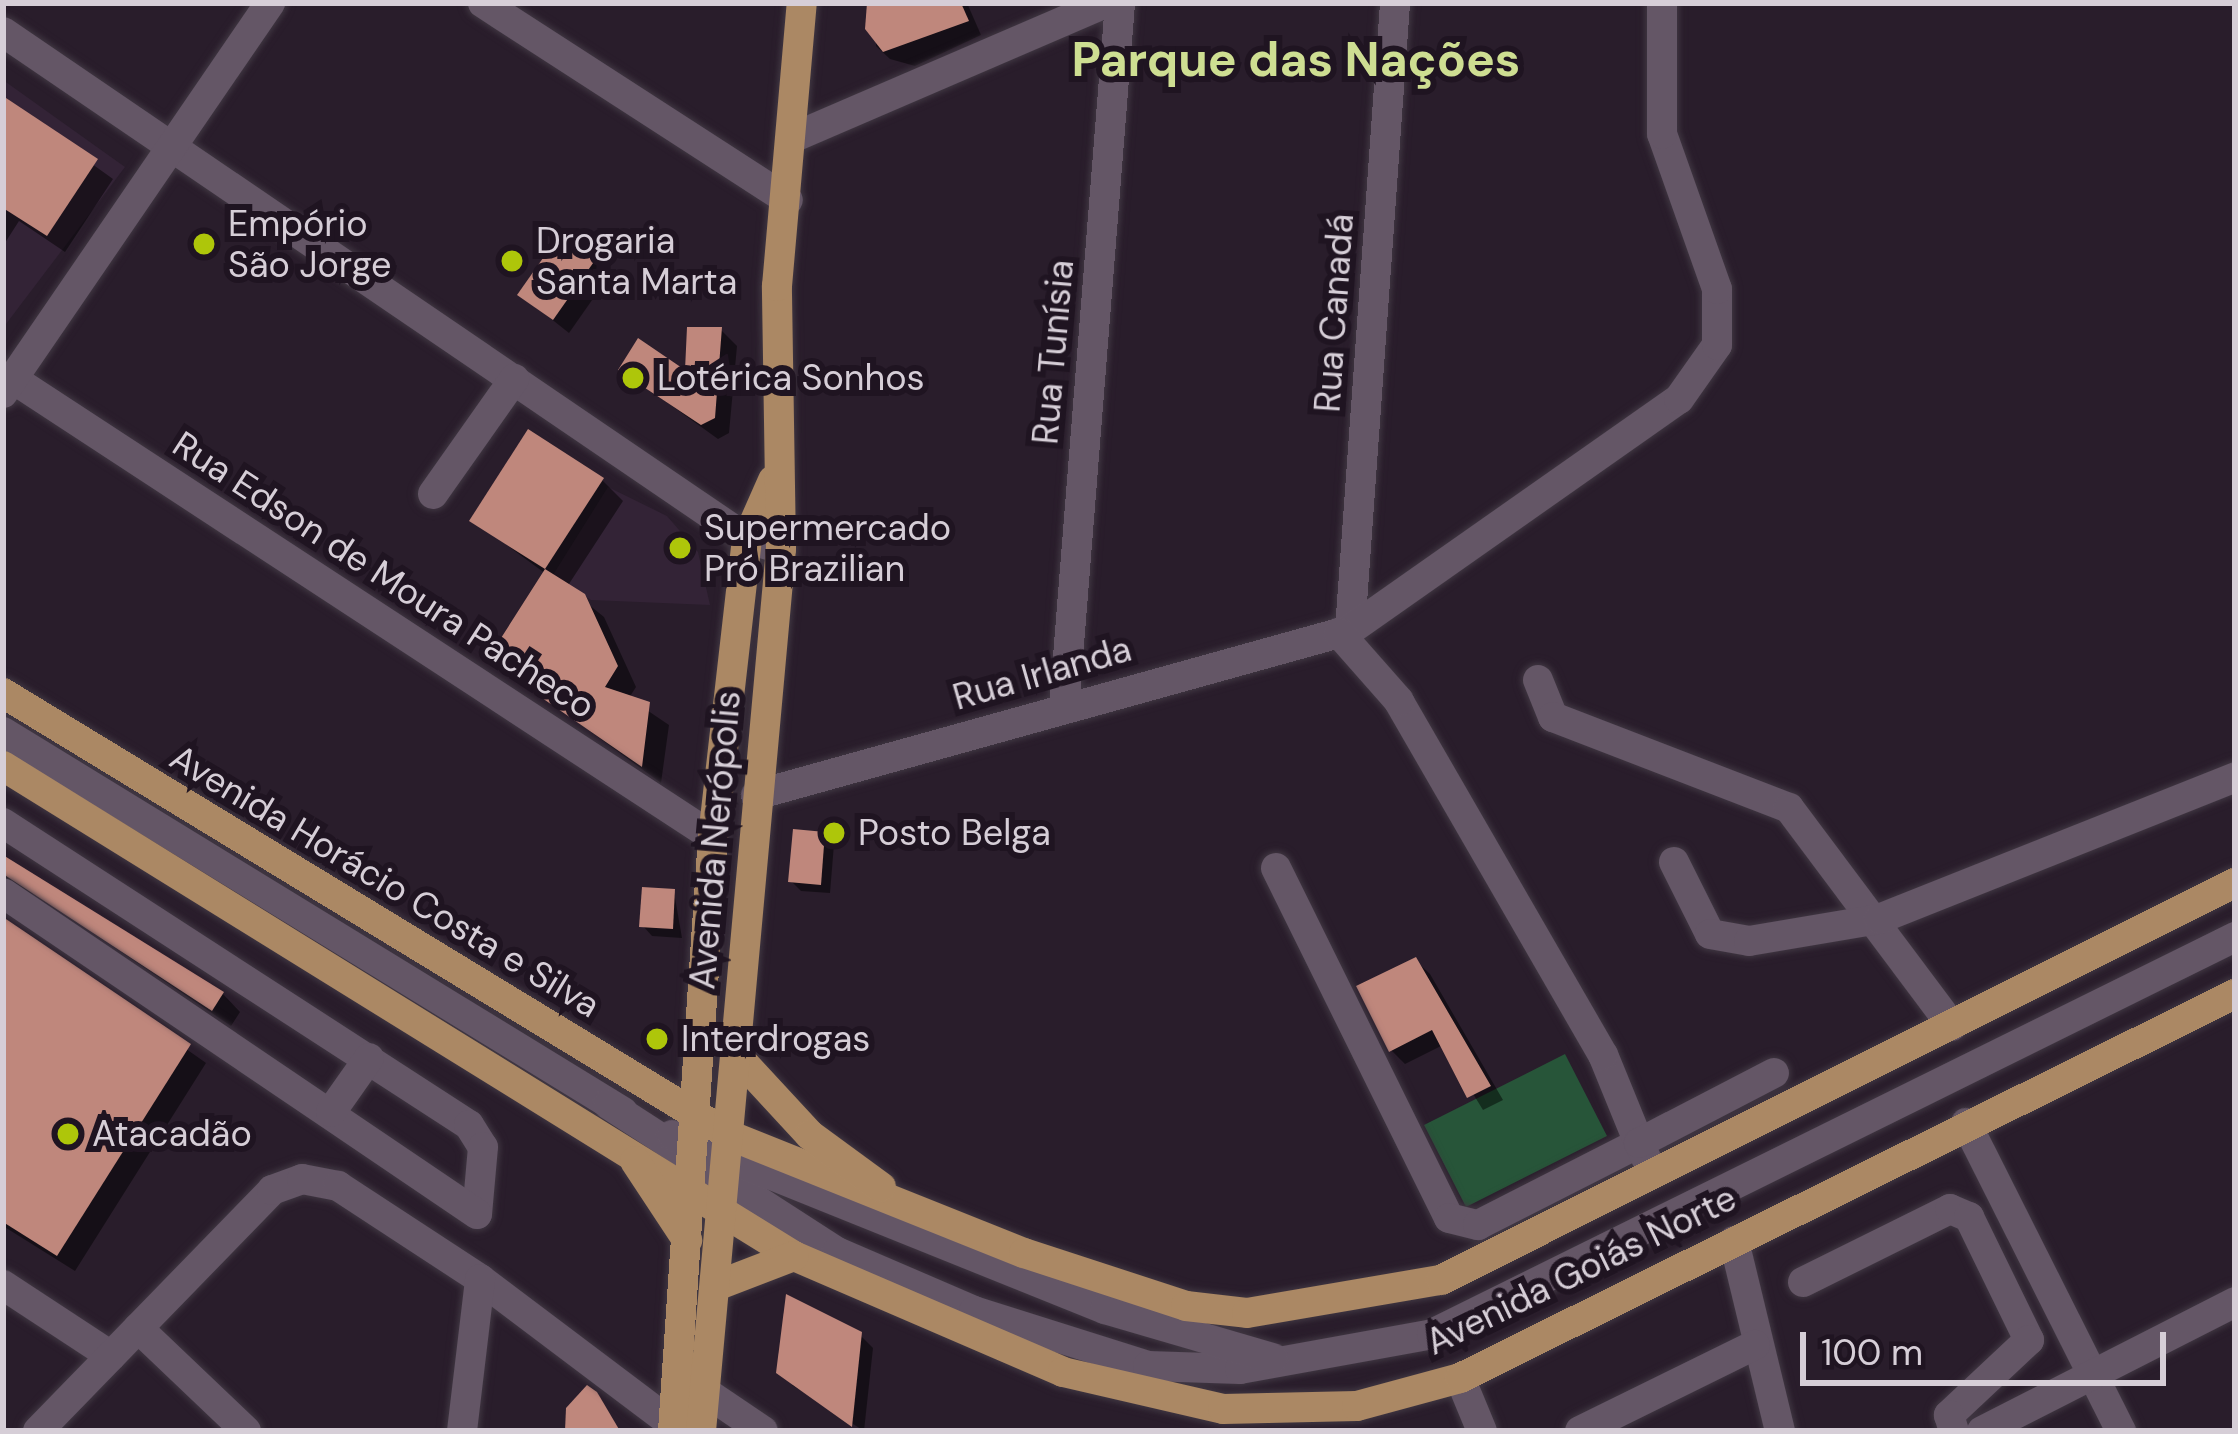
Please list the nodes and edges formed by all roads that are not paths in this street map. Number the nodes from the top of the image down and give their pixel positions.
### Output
1 (270, 3) edge
2 (483, 3) edge
3 (802, 3) edge
4 (1105, 3) edge
5 (1120, 3) edge
6 (1395, 3) edge
7 (1662, 3) edge
8 (3, 32) edge
9 (792, 138) junction
10 (172, 145) junction
11 (788, 200) junction
12 (514, 379) junction
13 (8, 386) edge
14 (775, 476) junction
15 (433, 494) dead end
16 (747, 538) junction
17 (781, 549) junction
18 (1345, 631) junction
19 (1538, 680) dead end
20 (3, 693) edge
21 (1064, 707) junction
22 (3, 732) edge
23 (3, 766) edge
24 (2235, 777) edge
25 (756, 795) junction
26 (3, 824) edge
27 (713, 837) junction
28 (1674, 862) dead end
29 (1276, 868) dead end
30 (2235, 883) edge
31 (3, 893) edge
32 (231, 905) junction
33 (1879, 919) junction
34 (2235, 937) edge
35 (202, 947) junction
36 (2235, 994) edge
37 (1952, 1026) junction
38 (735, 1054) junction
39 (369, 1058) junction
40 (1774, 1073) dead end
41 (331, 1112) junction
42 (1966, 1123) junction
43 (1639, 1143) junction
44 (691, 1152) junction
45 (631, 1156) junction
46 (728, 1172) junction
47 (1654, 1174) junction
48 (477, 1214) junction
49 (925, 1219) junction
50 (687, 1240) junction
51 (1734, 1241) junction
52 (794, 1256) junction
53 (471, 1273) junction
54 (1803, 1282) dead end
55 (721, 1284) junction
56 (3, 1285) edge
57 (2235, 1301) edge
58 (138, 1328) junction
59 (1755, 1345) junction
60 (112, 1356) junction
61 (1290, 1363) junction
62 (2093, 1376) junction
63 (1460, 1378) junction
64 (704, 1391) junction
65 (683, 1429) edge
66 (38, 1431) edge
67 (245, 1431) edge
68 (462, 1431) edge
69 (763, 1431) edge
70 (1482, 1431) edge
71 (1580, 1431) edge
72 (1780, 1431) edge
73 (1954, 1431) edge
74 (1982, 1431) edge
75 (2121, 1431) edge

1 - 10 street
2 - 11 street
3 - 9 main road, Avenida Nerópolis
4 - 9 street
5 - 21 street, Rua Tunísia
6 - 18 street, Rua Canadá
7 - 18 street, Rua Irlanda
8 - 10 street
9 - 11 main road, Avenida Nerópolis
10 - 12 street
10 - 13 street
11 - 14 main road, Avenida Nerópolis
12 - 15 street
12 - 16 street
13 - 27 street, Rua Edson de Moura Pacheco
14 - 16 main road, Avenida Nerópolis
14 - 17 main road, Avenida Nerópolis
16 - 17 street
16 - 27 main road, Avenida Nerópolis
17 - 25 main road, Avenida Nerópolis
18 - 21 street, Rua Irlanda
18 - 43 street
19 - 33 street
20 - 44 main road, Avenida Horácio Costa e Silva
21 - 25 street, Rua Irlanda
22 - 44 street
23 - 32 main road, Avenida Horácio Costa e Silva
24 - 33 street
25 - 38 main road, Avenida Nerópolis
26 - 35 street
27 - 44 main road, Avenida Nerópolis
28 - 33 street
29 - 43 street
30 - 37 main road, Avenida Goiás Norte
31 - 41 street
32 - 35 street
32 - 45 main road, Avenida Horácio Costa e Silva
33 - 37 street
34 - 61 street
35 - 39 street
36 - 42 main road, Avenida Goiás Norte
37 - 47 main road, Avenida Goiás Norte
38 - 46 main road, Avenida Nerópolis
38 - 49 main road
39 - 41 street
39 - 48 street
40 - 43 street
41 - 48 street
42 - 51 main road, Avenida Goiás Norte
42 - 62 street
43 - 47 street
44 - 45 main road, Avenida Horácio Costa e Silva
44 - 46 main road, Avenida Horácio Costa e Silva
44 - 46 main road, Avenida Horácio Costa e Silva
44 - 50 main road, Avenida Nerópolis
45 - 50 main road
46 - 49 main road, Avenida Horácio Costa e Silva
46 - 52 main road, Avenida Horácio Costa e Silva
46 - 55 main road, Avenida Nerópolis
46 - 61 street
46 - 61 street
47 - 49 main road, Avenida Goiás Norte
48 - 53 street
50 - 65 main road, Avenida Nerópolis
51 - 59 street
51 - 63 main road, Avenida Goiás Norte
52 - 55 main road
52 - 63 main road, Avenida Goiás Norte
53 - 58 street
53 - 65 street
53 - 68 street
54 - 73 street
55 - 64 main road, Avenida Nerópolis
56 - 60 street
57 - 62 street
58 - 60 street
58 - 67 street
59 - 71 street
59 - 72 street
60 - 66 street
62 - 74 street
62 - 75 street
63 - 70 street
64 - 65 main road, Avenida Nerópolis
64 - 69 street

